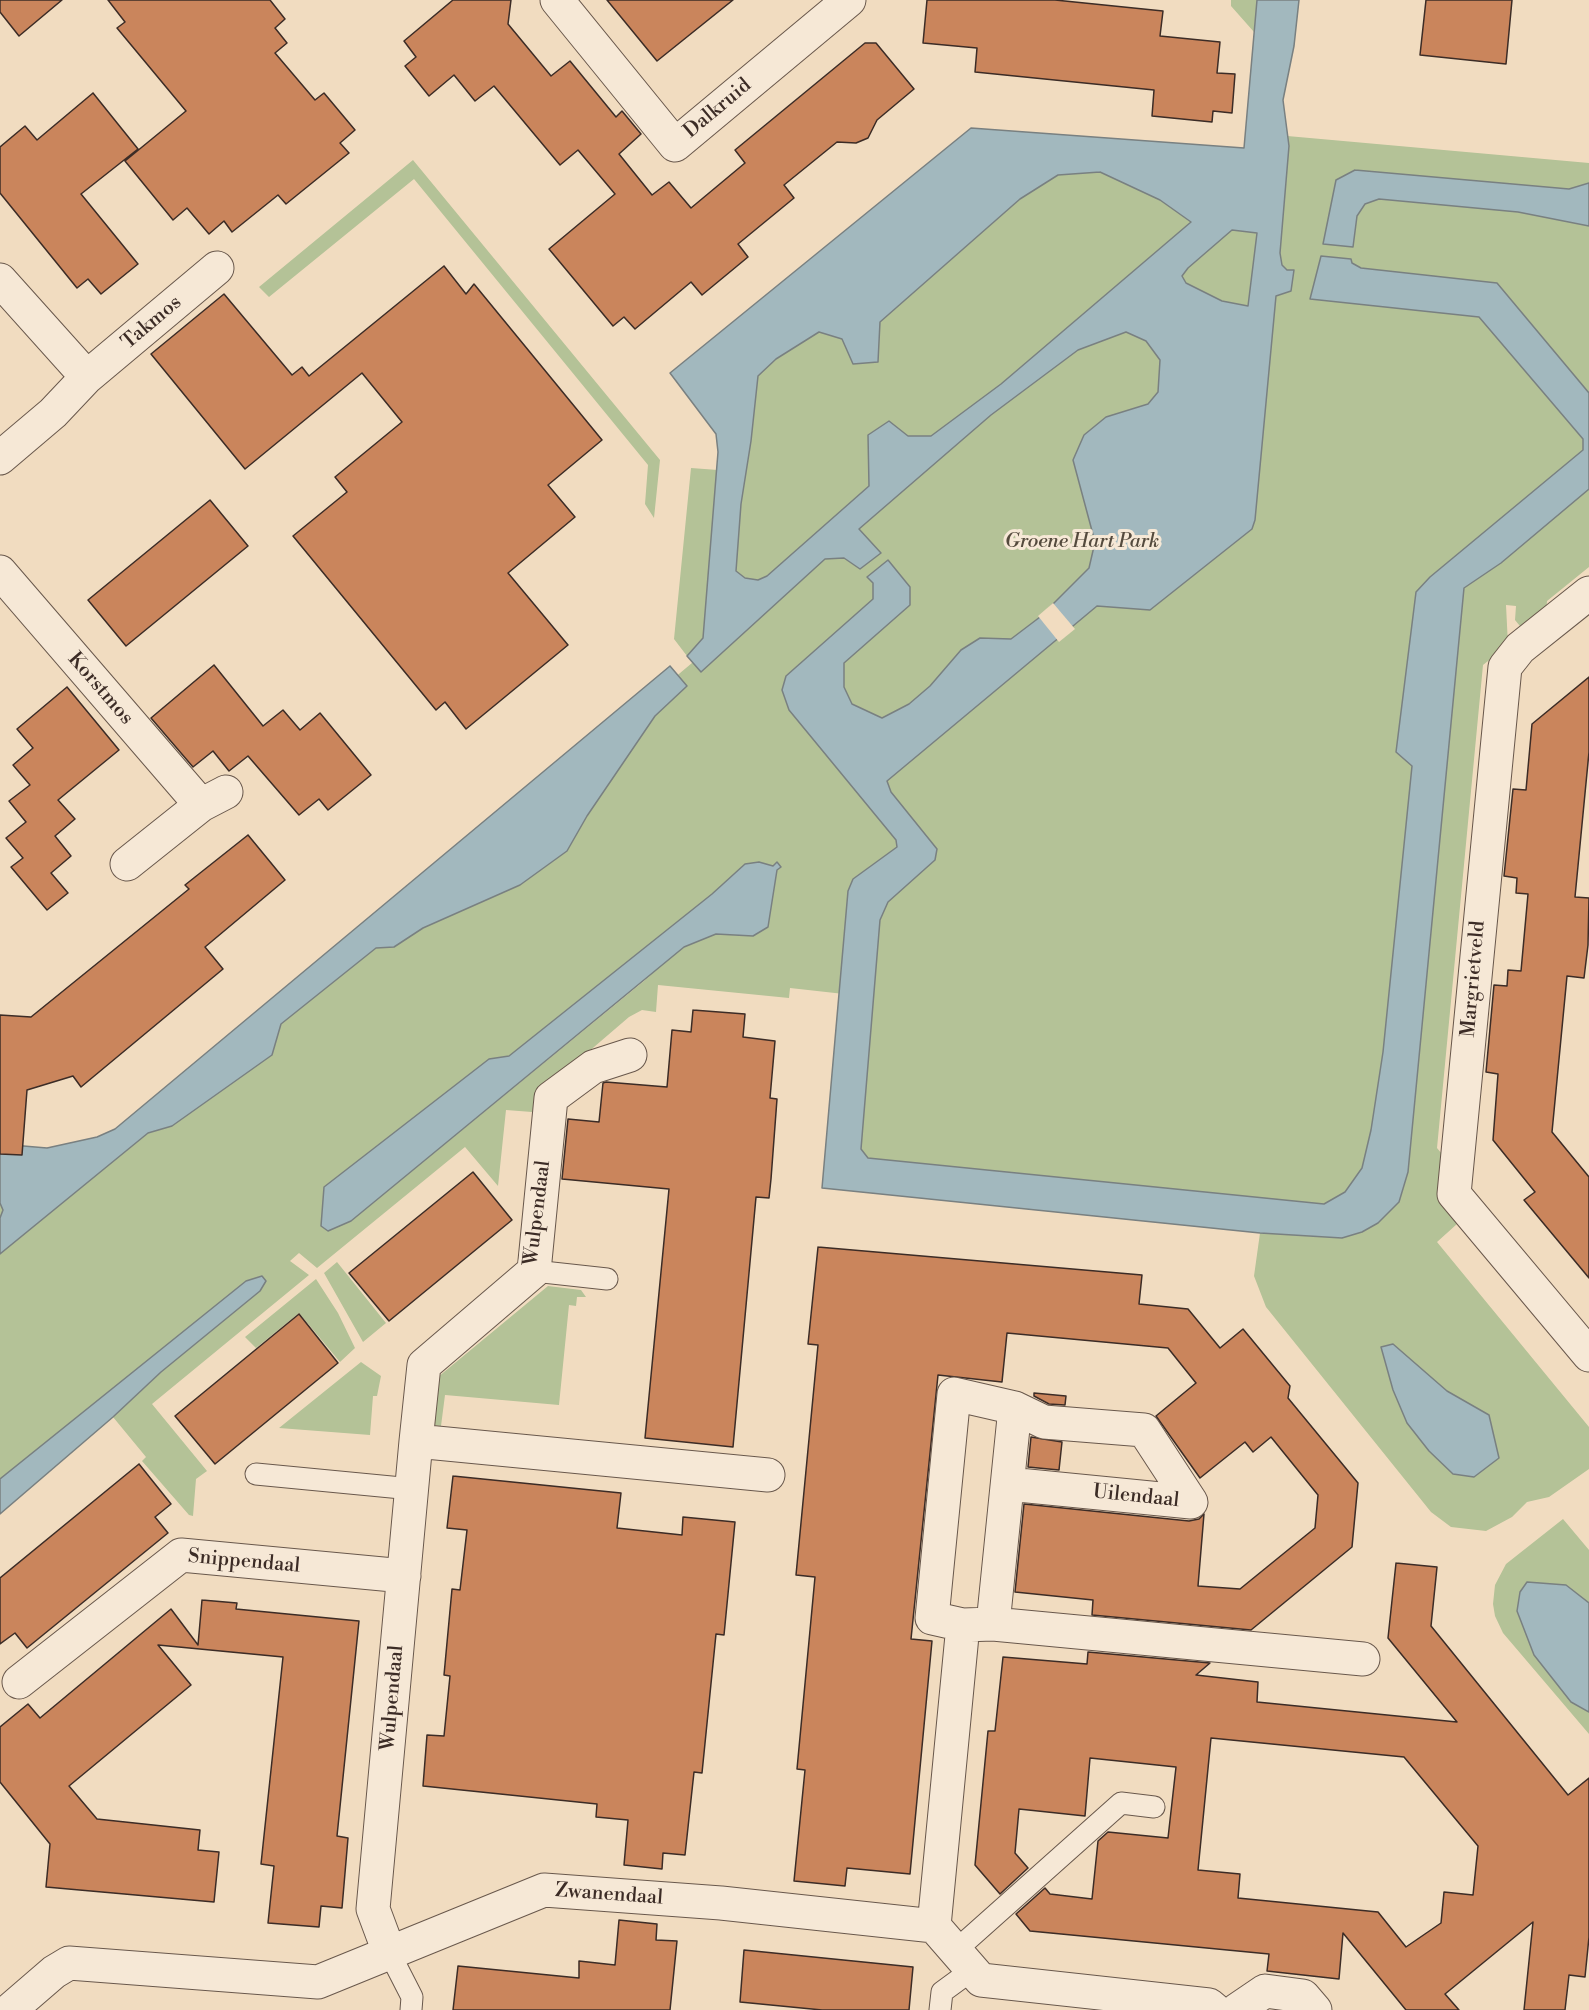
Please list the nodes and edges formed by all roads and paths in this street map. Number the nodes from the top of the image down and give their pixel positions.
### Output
1 (558, 0) edge
2 (849, 0) edge
3 (217, 268) dead end
4 (0, 280) edge
5 (87, 377) junction
6 (0, 458) edge
7 (0, 572) edge
8 (1589, 593) edge
9 (127, 864) dead end
10 (630, 1055) dead end
11 (534, 1271) junction
12 (607, 1279) dead end
13 (1589, 1355) edge
14 (1015, 1408) junction
15 (416, 1442) junction
16 (256, 1474) dead end
17 (768, 1475) dead end
18 (1008, 1484) junction
19 (412, 1489) junction
20 (404, 1576) junction
21 (978, 1624) junction
22 (1363, 1659) dead end
23 (19, 1682) dead end
24 (1154, 1807) dead end
25 (934, 1926) junction
26 (389, 1952) junction
27 (964, 1961) junction
28 (10, 2010) edge
29 (411, 2010) edge
30 (940, 2010) edge
31 (1215, 2010) edge
32 (1237, 2010) edge
33 (1315, 2010) edge

1 - 2 street, Dalkruid
3 - 5 street, Takmos
4 - 5 street
5 - 6 street, Takmos
7 - 9 street, Korstmos
8 - 13 street, Margrietveld
10 - 11 street, Wulpendaal
11 - 12 lane
11 - 15 street, Wulpendaal
14 - 18 street
14 - 18 street, Uilendaal
14 - 21 street, Uilendaal
15 - 17 street
15 - 19 street, Wulpendaal
16 - 19 lane
18 - 21 street
19 - 20 street, Wulpendaal
20 - 23 street, Snippendaal
20 - 26 street, Wulpendaal
21 - 22 street, Uilendaal
21 - 25 street
24 - 27 lane
25 - 26 street, Zwanendaal
25 - 27 street
26 - 28 street, Zwanendaal
26 - 29 lane
27 - 30 lane
27 - 31 street
32 - 33 street

